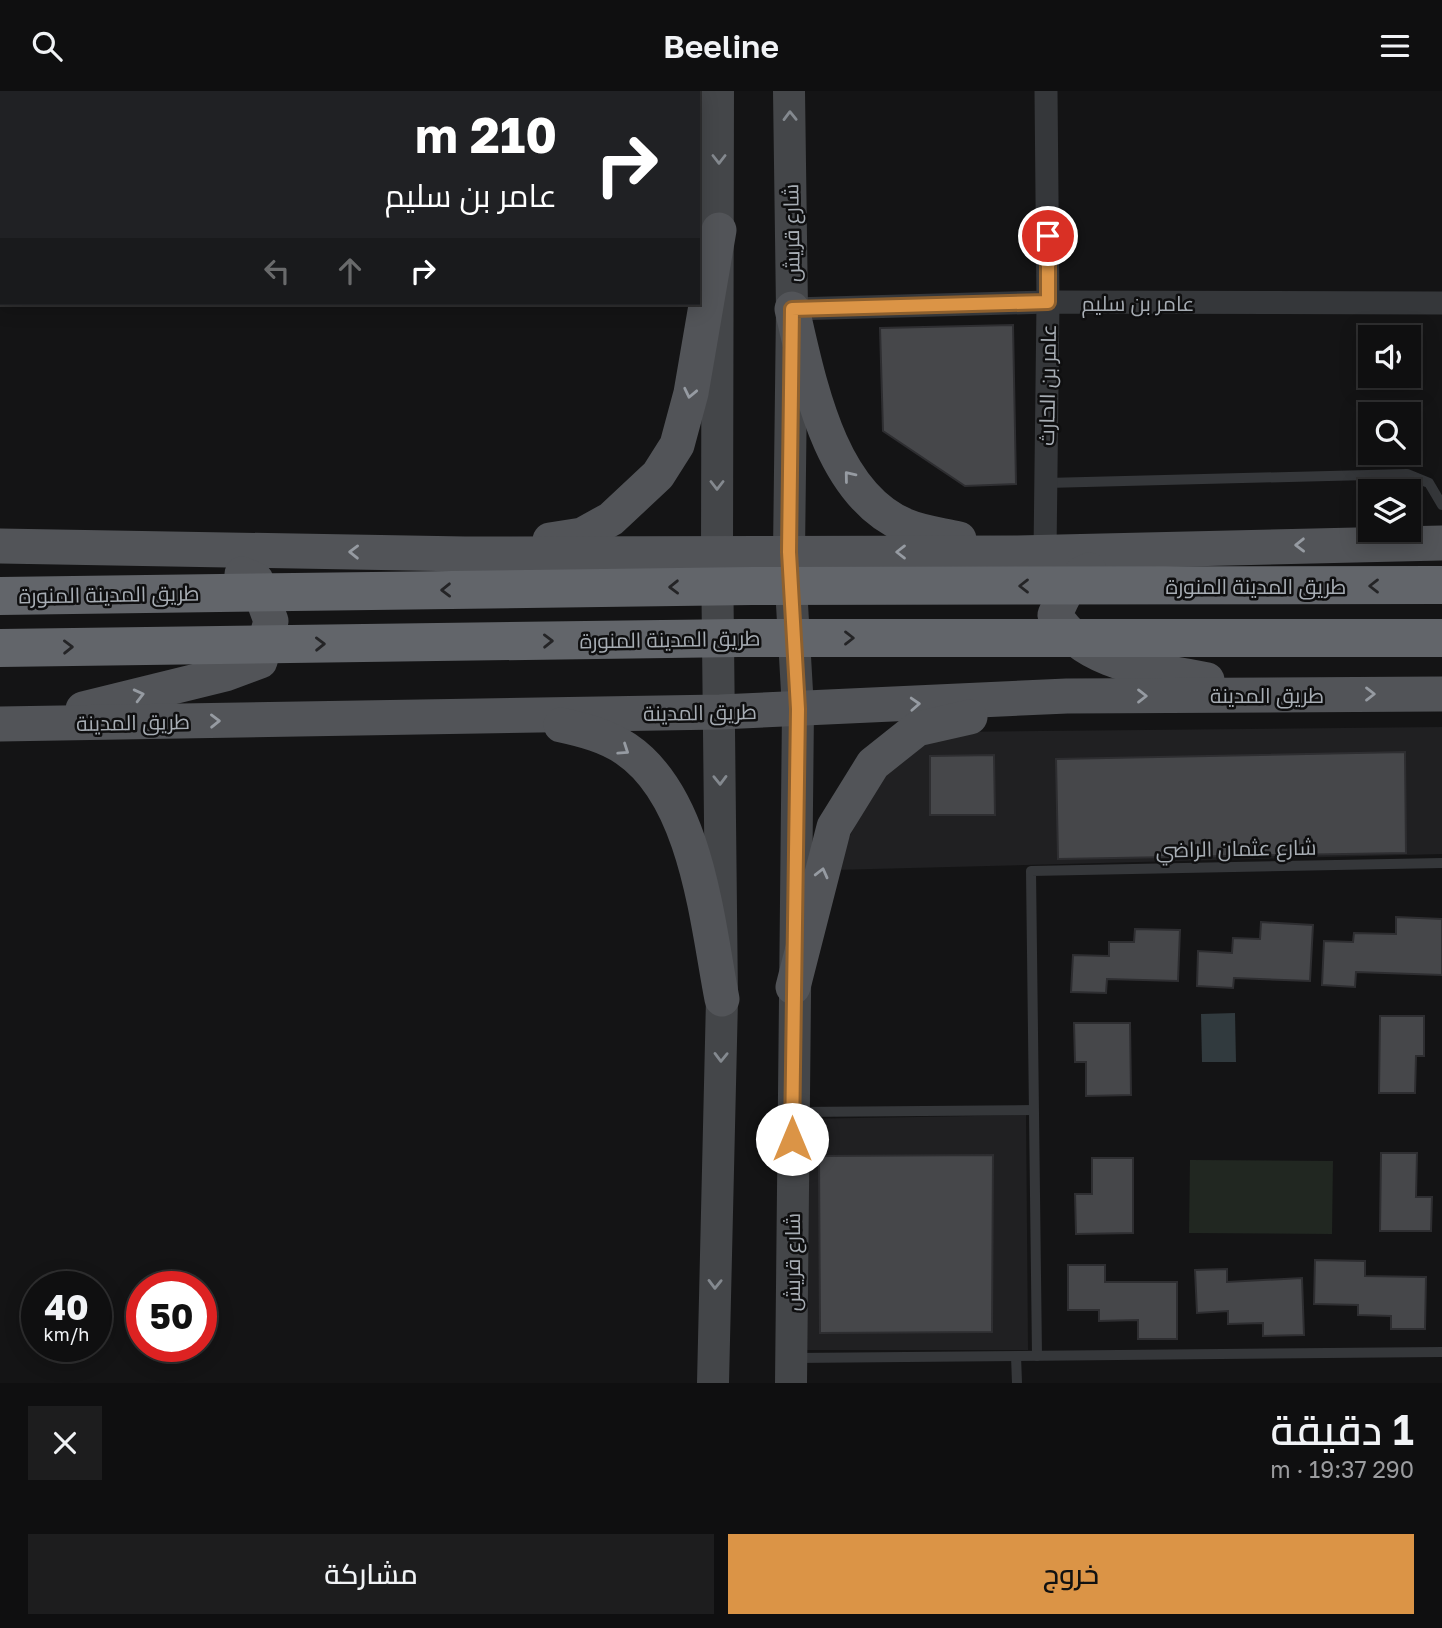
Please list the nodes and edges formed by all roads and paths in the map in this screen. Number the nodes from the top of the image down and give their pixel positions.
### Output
1 (718, 91) edge
2 (789, 91) edge
3 (1046, 91) edge
4 (709, 230) edge
5 (1048, 302) junction
6 (1442, 303) edge
7 (792, 309) junction
8 (1046, 483) junction
9 (1442, 505) edge
10 (1442, 543) edge
11 (0, 546) edge
12 (54, 546) junction
13 (1260, 546) junction
14 (717, 552) junction
15 (789, 552) junction
16 (1031, 553) junction
17 (465, 554) junction
18 (1442, 586) edge
19 (0, 596) edge
20 (1442, 638) edge
21 (0, 648) edge
22 (1442, 694) edge
23 (1276, 695) junction
24 (1067, 696) junction
25 (798, 709) junction
26 (720, 712) junction
27 (415, 719) junction
28 (12, 724) edge
29 (1442, 863) edge
30 (793, 987) junction
31 (722, 999) junction
32 (1033, 1110) junction
33 (792, 1112) junction
34 (1442, 1352) edge
35 (1016, 1356) junction
36 (1037, 1356) junction
37 (791, 1370) edge
38 (712, 1383) edge
39 (1017, 1383) edge

1 -> 4 main road
7 -> 2 main road, شارع قريش
3 - 5 street, عامر بن الحارث
4 -> 14 main road
4 -> 17 main road
5 - 6 street, عامر بن سليم
5 - 7 street, عامر بن سليم
5 - 8 street, عامر بن الحارث
7 - 15 main road, شارع قريش
16 -> 7 main road
8 - 9 lane
8 - 16 street, عامر بن الحارث
10 -> 13 main road
11 - 12 main road
17 -> 12 main road
28 -> 12 main road, طريق المدينة المنورة
13 - 16 main road
13 - 23 main road, طريق المدينة المنورة
14 - 15 main road
14 - 17 main road
14 - 26 main road
16 -> 15 main road
15 - 25 main road, شارع قريش
18 -> 19 highway, طريق المدينة المنورة, bridge
21 -> 20 highway, طريق المدينة المنورة, bridge
23 -> 22 main road, طريق المدينة
24 -> 23 main road, طريق المدينة
25 -> 24 main road, طريق المدينة
30 -> 24 main road
25 - 26 main road, طريق المدينة
25 - 30 main road, شارع قريش
26 - 27 main road, طريق المدينة
26 -> 31 main road
28 -> 27 main road, طريق المدينة
27 -> 31 main road
29 - 32 lane, شارع عثمان الراضي
30 - 33 main road, شارع قريش
31 -> 38 main road
32 - 33 lane
32 - 36 lane
33 - 37 main road, شارع قريش
34 - 36 lane
35 - 36 lane
35 - 37 lane
35 - 39 lane

